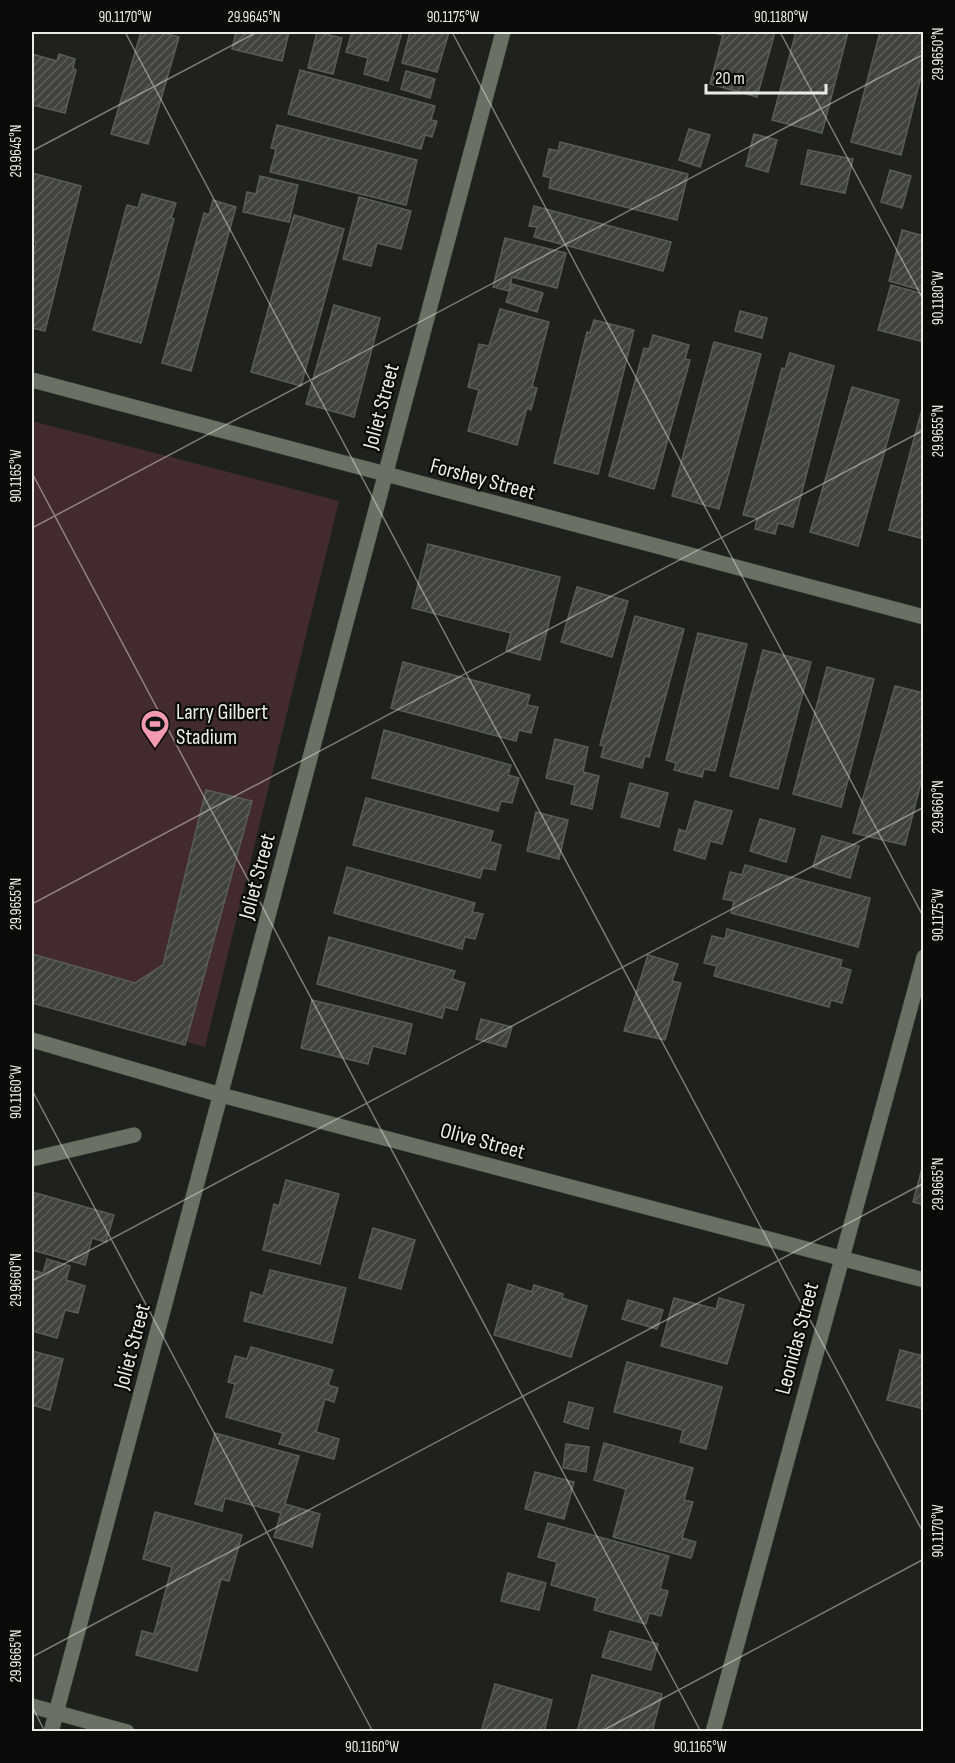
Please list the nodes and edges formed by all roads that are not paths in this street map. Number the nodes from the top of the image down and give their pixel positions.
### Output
1 (503, 32) edge
2 (32, 380) edge
3 (385, 475) junction
4 (924, 616) edge
5 (924, 957) edge
6 (32, 1040) edge
7 (221, 1095) junction
8 (134, 1135) dead end
9 (32, 1159) edge
10 (841, 1258) junction
11 (924, 1280) edge
12 (32, 1706) edge
13 (56, 1712) junction
14 (51, 1731) edge
15 (127, 1731) edge
16 (713, 1731) edge

1 - 3 street, Joliet Street
2 - 3 street, Forshey Street
3 - 4 street, Forshey Street
3 - 7 street, Joliet Street
5 - 10 street, Leonidas Street
6 - 7 street, Olive Street
7 - 10 street, Olive Street
7 - 13 street, Joliet Street
8 - 9 street
10 - 11 street, Olive Street
10 - 16 street, Leonidas Street
12 - 13 street
13 - 14 street, Joliet Street
13 - 15 street

